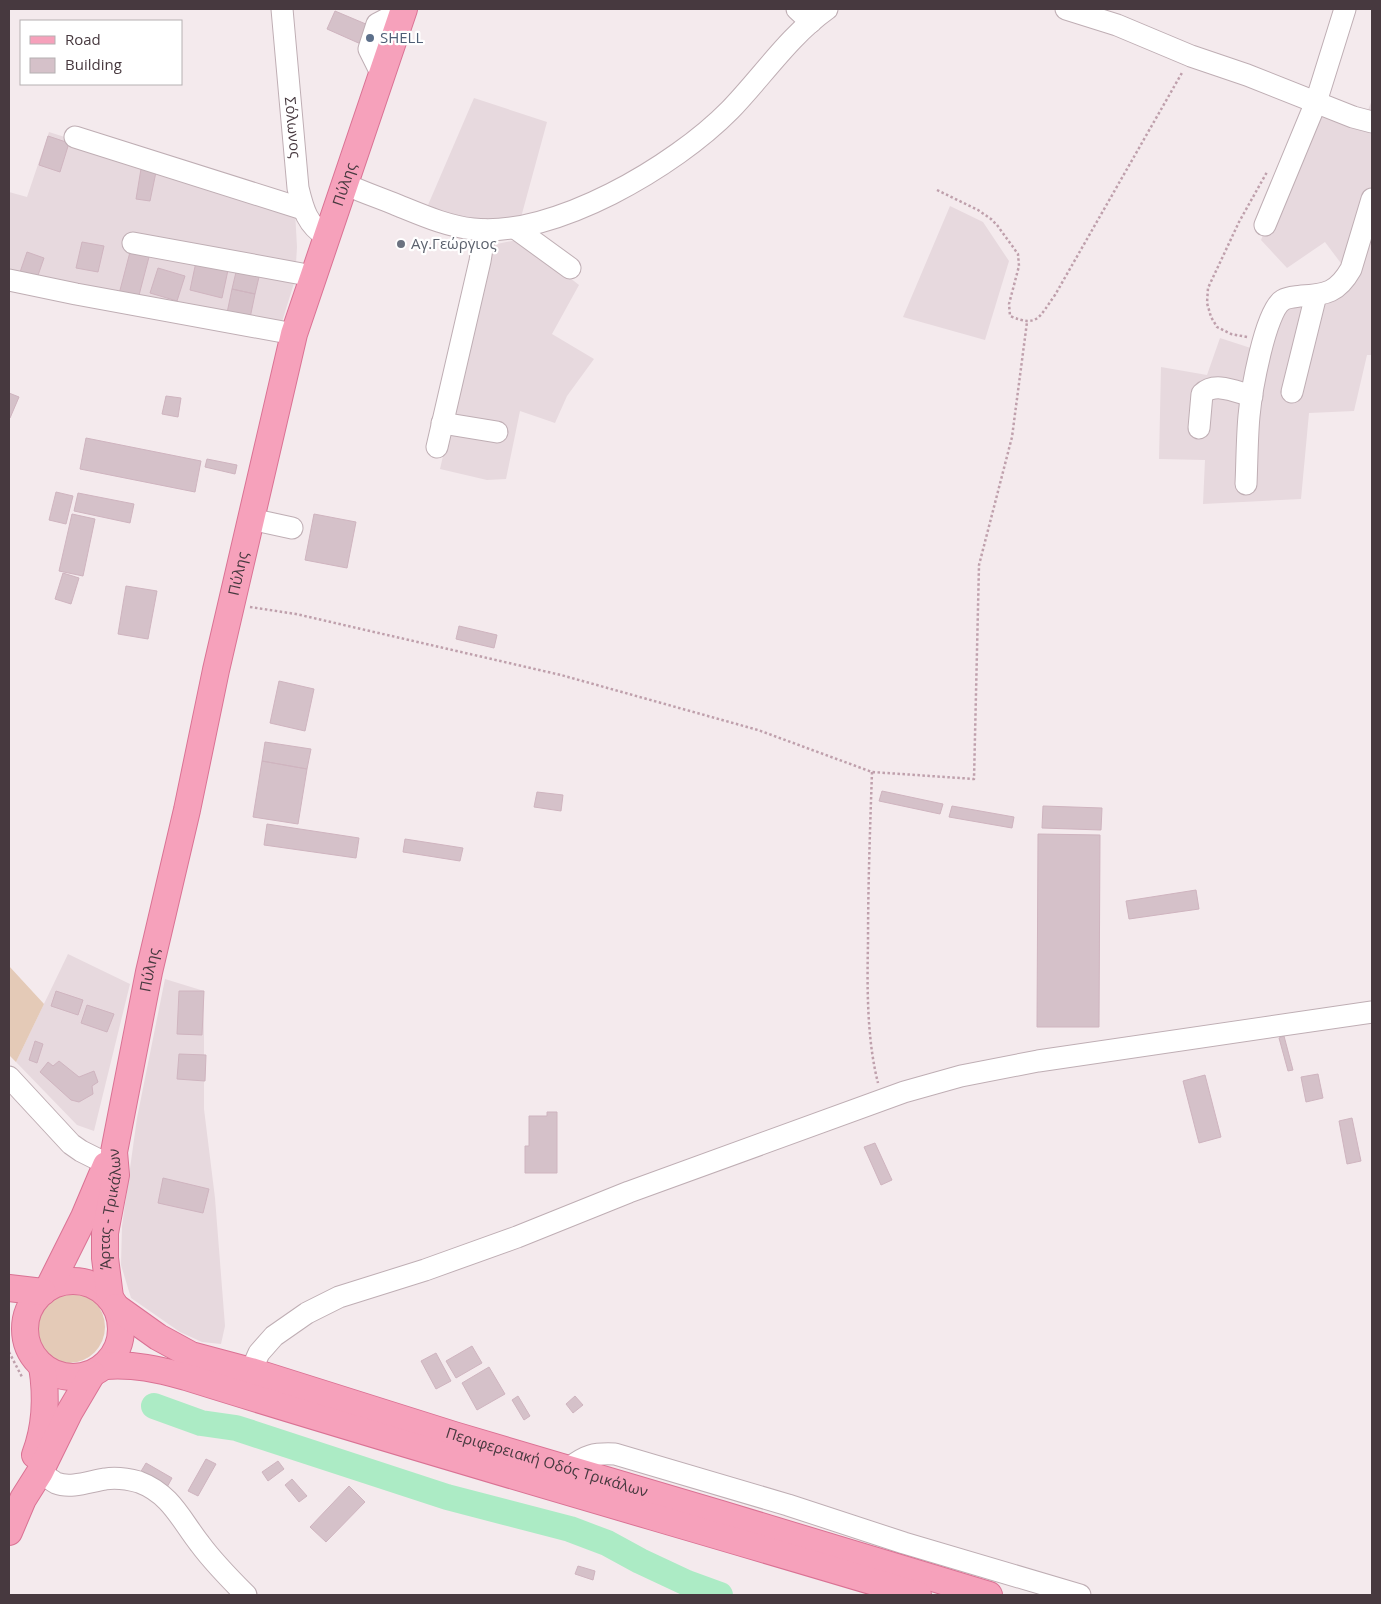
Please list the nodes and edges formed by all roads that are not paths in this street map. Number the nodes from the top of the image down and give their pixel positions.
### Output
1 (282, 9) edge
2 (404, 9) edge
3 (1066, 9) edge
4 (1345, 9) edge
5 (811, 13) edge
6 (1118, 17) edge
7 (1316, 102) junction
8 (1372, 122) edge
9 (75, 137) dead end
10 (345, 184) junction
11 (1372, 198) edge
12 (303, 209) junction
13 (1265, 226) dead end
14 (516, 228) junction
15 (484, 230) junction
16 (327, 237) junction
17 (134, 243) dead end
18 (570, 268) dead end
19 (313, 276) junction
20 (9, 280) edge
21 (1316, 296) junction
22 (294, 334) junction
23 (1292, 392) dead end
24 (1252, 396) junction
25 (442, 423) junction
26 (1199, 428) dead end
27 (497, 432) dead end
28 (437, 447) dead end
29 (1246, 484) dead end
30 (251, 520) junction
31 (292, 528) dead end
32 (1372, 1012) edge
33 (9, 1077) edge
34 (110, 1158) junction
35 (9, 1288) edge
36 (46, 1290) junction
37 (113, 1302) junction
38 (9, 1325) edge
39 (27, 1344) junction
40 (42, 1366) junction
41 (98, 1370) junction
42 (251, 1371) junction
43 (568, 1468) junction
44 (40, 1472) junction
45 (16, 1497) edge
46 (9, 1532) edge
47 (246, 1595) edge
48 (918, 1595) edge
49 (989, 1595) edge
50 (1080, 1595) edge

1 - 12 street, Σόλωνος
2 - 10 main road, Πύλης
3 - 6 street
4 - 7 street
5 - 14 street
6 - 7 street
7 - 8 street
7 - 13 street
9 - 12 street
10 - 15 street
10 - 16 main road, Πύλης
11 - 21 street
12 - 16 street, Σόλωνος
14 - 15 street
14 - 18 street
15 - 25 street
16 - 19 main road, Πύλης
17 - 19 street
19 - 22 main road, Πύλης
20 - 22 street
21 - 23 street
21 - 24 street
22 - 30 main road, Πύλης
24 - 26 street
24 - 29 street
25 - 27 street
25 - 28 street
30 - 31 street
30 - 34 main road, Πύλης
32 - 42 street
33 - 34 street
34 - 36 main road, Άρτας - Τρικάλων
34 - 37 main road, Άρτας - Τρικάλων
35 - 36 main road
36 - 37 main road
36 - 39 main road
37 - 41 main road
37 - 42 main road, Περιφερειακή Οδός Τρικάλων
38 - 39 main road
39 - 40 main road
40 - 41 main road
40 - 45 main road
41 - 44 main road
41 - 48 main road, Περιφερειακή Οδός Τρικάλων
42 - 43 main road, Περιφερειακή Οδός Τρικάλων
43 - 49 main road, Περιφερειακή Οδός Τρικάλων
43 - 50 street
44 - 45 main road
44 - 47 street
45 - 46 main road

